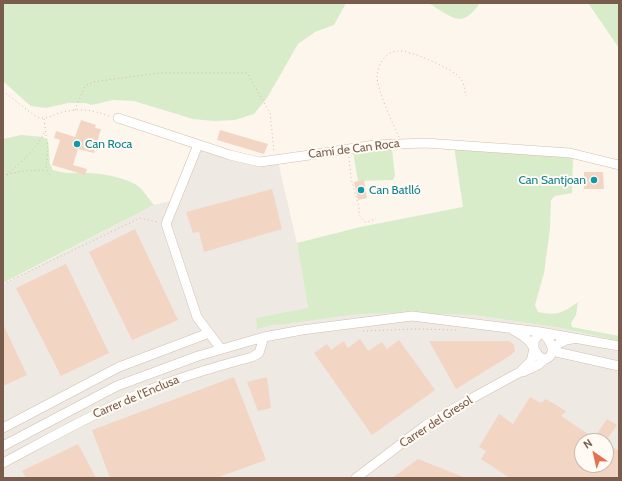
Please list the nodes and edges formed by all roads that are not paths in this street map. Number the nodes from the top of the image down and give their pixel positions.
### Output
1 (118, 118) road end
2 (198, 145) junction
3 (619, 165) edge
4 (508, 328) junction
5 (540, 332) junction
6 (209, 333) junction
7 (264, 337) junction
8 (574, 338) junction
9 (619, 346) edge
10 (534, 348) junction
11 (221, 349) junction
12 (552, 351) junction
13 (545, 359) junction
14 (619, 366) edge
15 (520, 372) junction
16 (3, 428) edge
17 (3, 446) edge
18 (3, 463) edge
19 (356, 478) edge

1 - 2 street, Camí de Can Roca
2 - 3 street, Camí de Can Roca
2 - 6 street
4 - 5 street
4 - 7 street
4 - 10 street
5 - 8 street
5 - 10 street
5 - 12 street
6 - 11 street
6 - 16 street
7 - 11 street
7 - 18 street, Carrer de l'Enclusa
8 - 9 street
8 - 12 street, Carrer del Gresol
10 - 13 street
10 - 15 street
11 - 17 street
12 - 13 street, Carrer del Gresol
12 - 14 street
13 - 15 street, Carrer del Gresol
15 - 19 street, Carrer del Gresol

